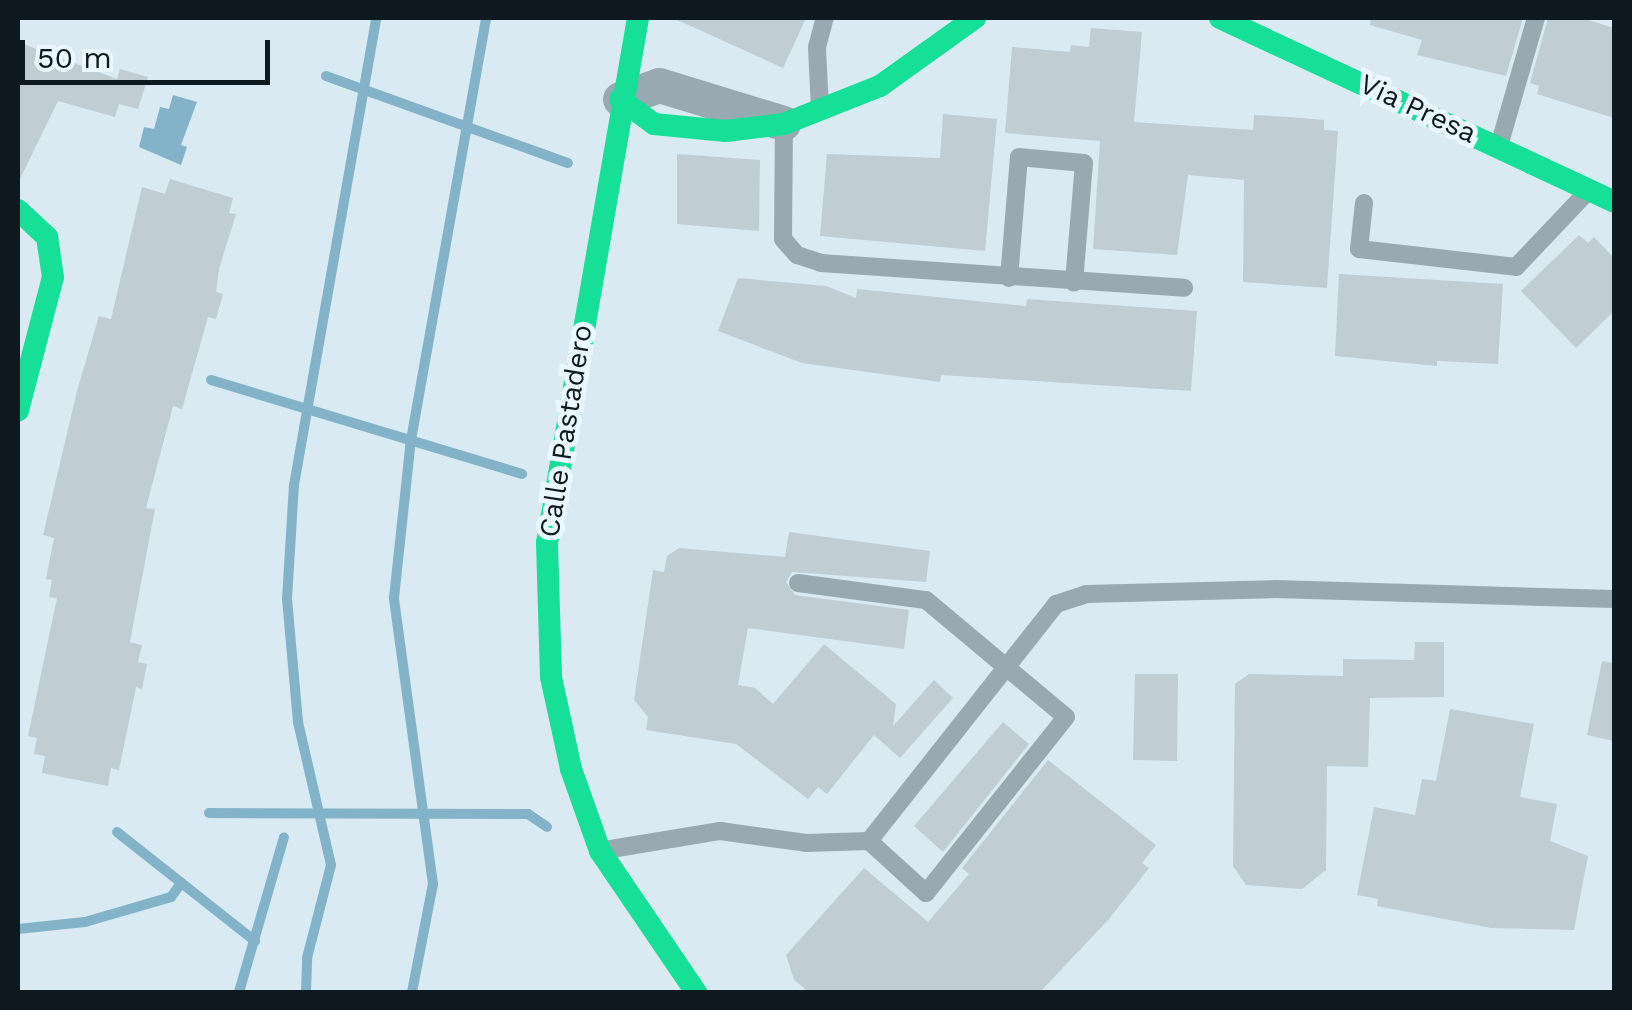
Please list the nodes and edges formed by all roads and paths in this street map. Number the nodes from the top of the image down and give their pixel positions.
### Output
1 (638, 18) edge
2 (825, 18) edge
3 (975, 18) edge
4 (1536, 18) edge
5 (1229, 19) edge
6 (620, 99) junction
7 (820, 114) junction
8 (784, 124) junction
9 (1498, 147) junction
10 (1588, 191) junction
11 (1614, 202) edge
12 (1364, 203) dead end
13 (18, 210) edge
14 (1009, 278) junction
15 (1074, 283) junction
16 (1184, 288) dead end
17 (18, 410) edge
18 (798, 583) dead end
19 (1614, 599) edge
20 (1007, 668) junction
21 (869, 841) junction
22 (600, 851) junction
23 (696, 992) edge

1 - 6 street, Calle Pastadero
2 - 7 lane
3 - 7 street
4 - 9 lane
5 - 9 street, Via Presa
6 - 8 street
6 - 22 street, Calle Pastadero
7 - 8 street
8 - 14 lane
9 - 10 street, Via Presa
10 - 11 street, Via Presa
10 - 12 lane
13 - 17 street
14 - 15 lane
14 - 15 lane
15 - 16 lane
18 - 20 lane
19 - 20 lane
20 - 21 lane
20 - 21 lane
21 - 22 lane
22 - 23 street, Calle Pastadero

